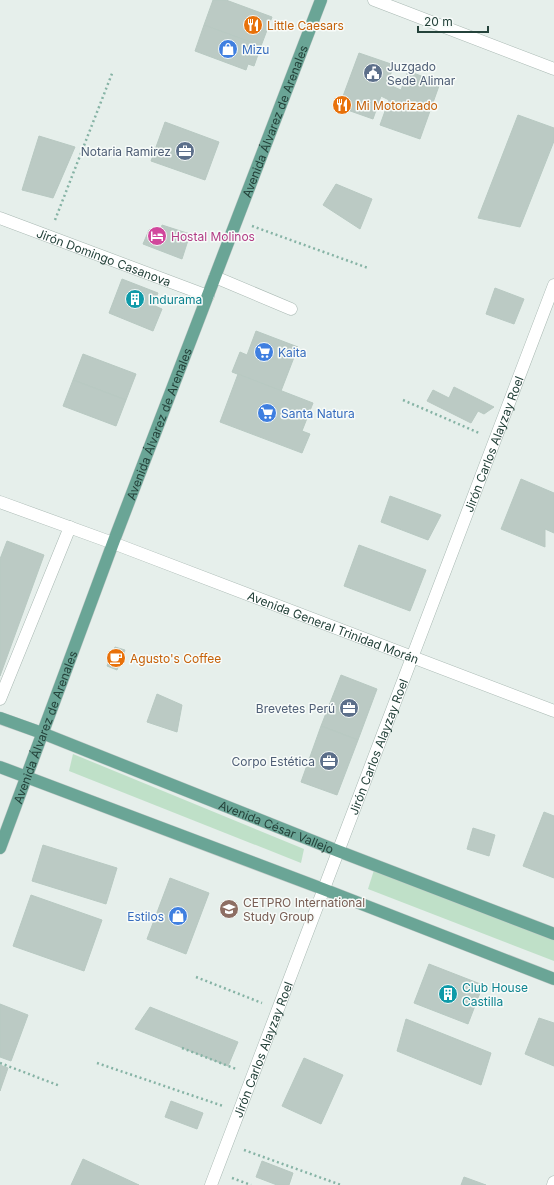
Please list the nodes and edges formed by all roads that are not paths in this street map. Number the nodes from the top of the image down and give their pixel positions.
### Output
1 (321, 0) edge
2 (374, 0) edge
3 (554, 69) edge
4 (0, 218) edge
5 (215, 277) junction
6 (554, 285) edge
7 (208, 296) junction
8 (291, 309) dead end
9 (0, 502) edge
10 (70, 527) junction
11 (112, 542) junction
12 (412, 657) junction
13 (0, 699) edge
14 (554, 712) edge
15 (0, 718) edge
16 (42, 733) junction
17 (0, 767) edge
18 (26, 777) junction
19 (0, 848) edge
20 (338, 851) junction
21 (323, 889) junction
22 (554, 934) edge
23 (554, 979) edge
24 (554, 1182) edge
25 (211, 1185) edge
26 (553, 1185) edge

1 - 5 main road, Avenida Álvarez de Arenales
2 - 3 street
4 - 7 street, Jirón Domingo Casanova
5 - 7 main road, Avenida Álvarez de Arenales
5 - 8 street
6 - 12 street, Jirón Carlos Alayzay Roel
7 - 11 main road, Avenida Álvarez de Arenales
9 - 10 street, Avenida General Trinidad Morán
10 - 11 street, Avenida General Trinidad Morán
10 - 13 street
11 - 12 street, Avenida General Trinidad Morán
11 - 16 main road, Avenida Álvarez de Arenales
12 - 14 street, Avenida General Trinidad Morán
12 - 20 street, Jirón Carlos Alayzay Roel
15 - 16 main road, Avenida César Vallejo
16 - 18 main road, Avenida Álvarez de Arenales
16 - 20 main road, Avenida César Vallejo
17 - 18 main road
18 - 19 main road, Avenida Álvarez de Arenales
18 - 21 main road
20 - 21 street, Jirón Carlos Alayzay Roel
20 - 22 main road, Avenida César Vallejo
21 - 23 main road
21 - 25 street, Jirón Carlos Alayzay Roel
24 - 26 street

